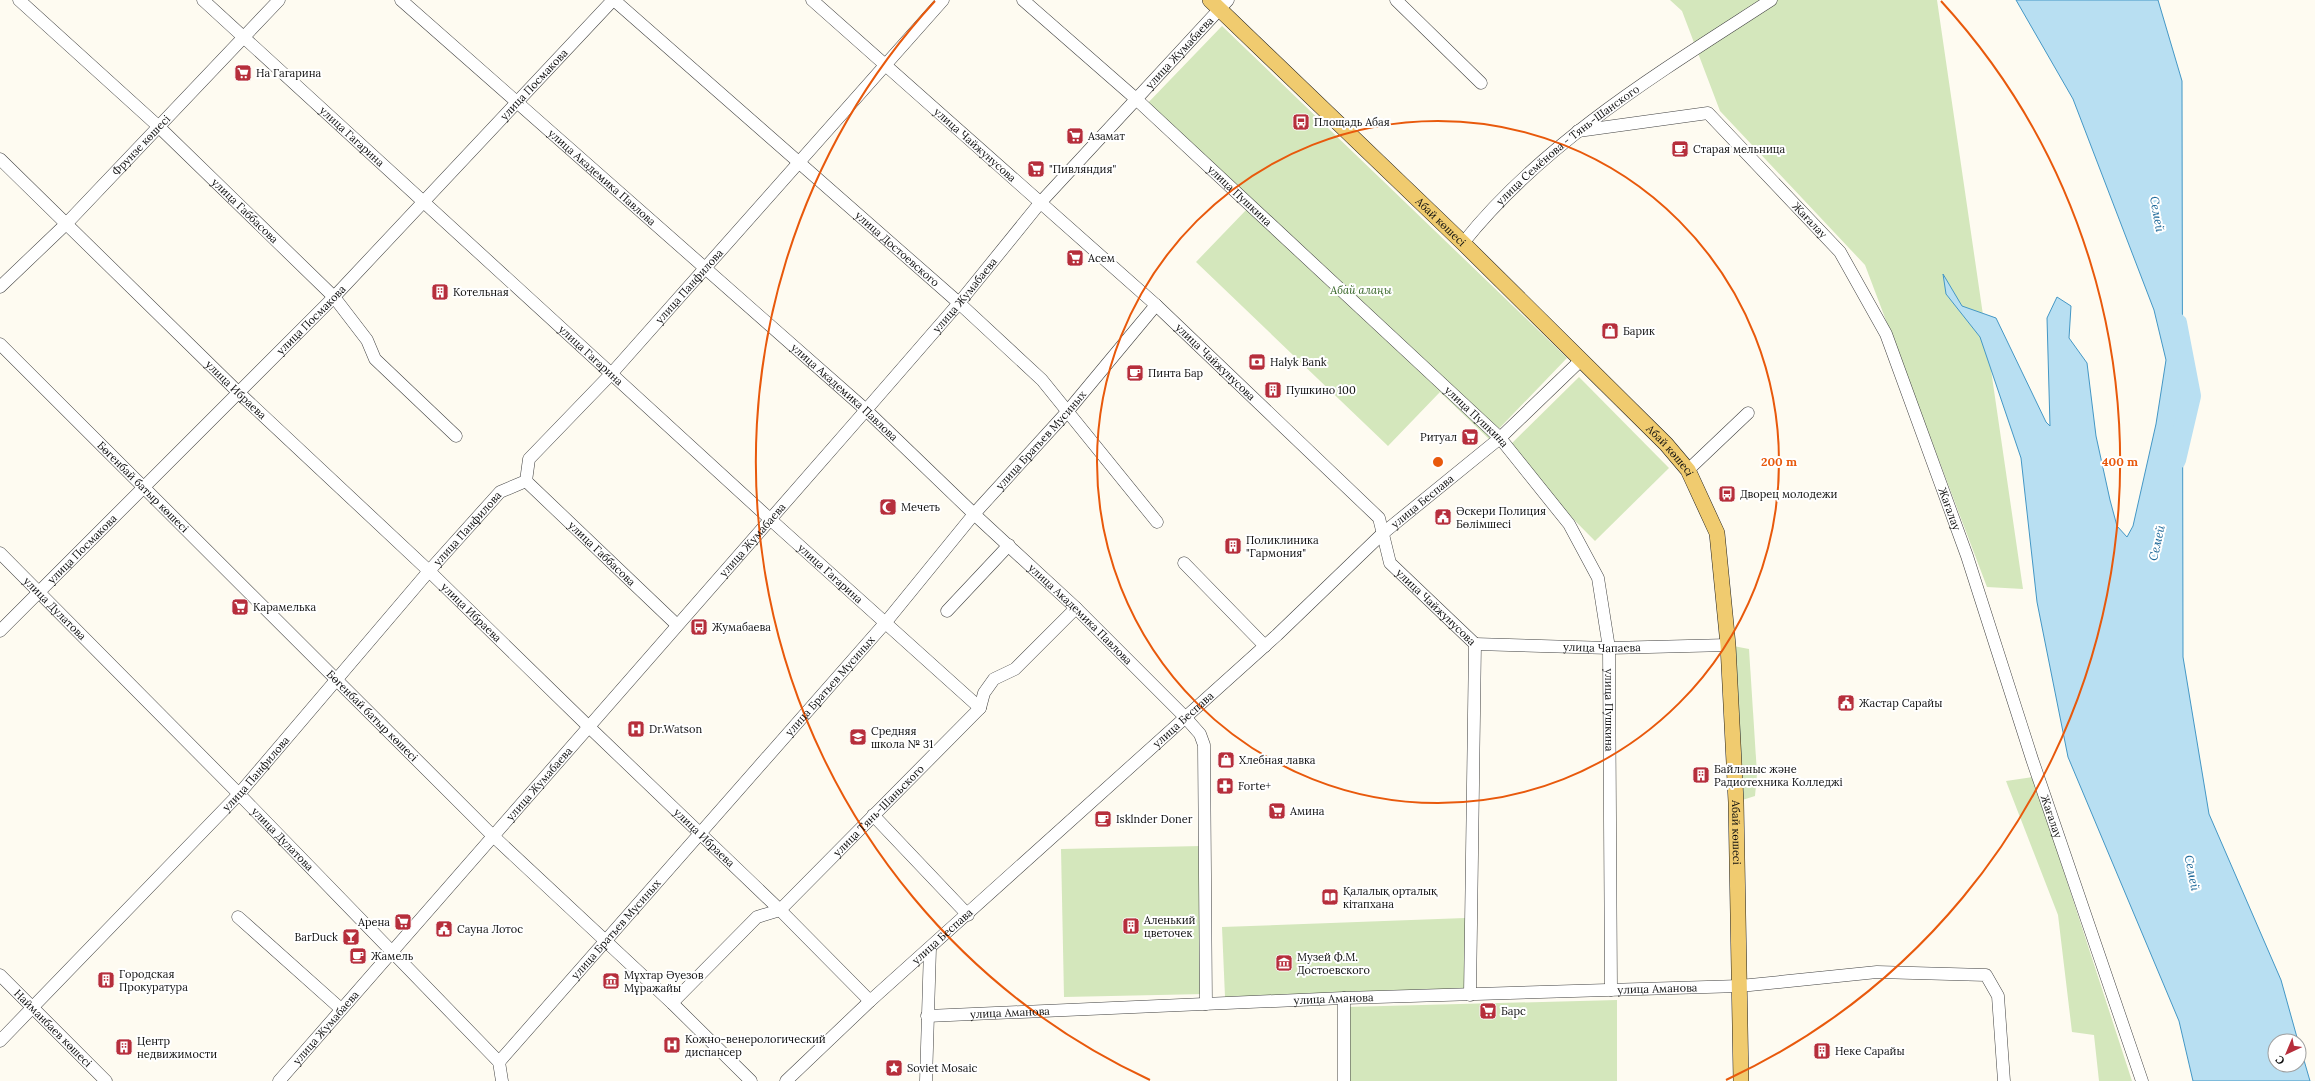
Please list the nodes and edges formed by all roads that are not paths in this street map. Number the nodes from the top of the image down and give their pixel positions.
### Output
1 (19, 0) edge
2 (203, 0) edge
3 (279, 0) edge
4 (401, 0) edge
5 (613, 0) edge
6 (812, 0) edge
7 (943, 0) edge
8 (1023, 0) edge
9 (1396, 0) edge
10 (1771, 0) edge
11 (1219, 3) edge
12 (244, 37) junction
13 (885, 64) junction
14 (1481, 83) dead end
15 (1135, 98) junction
16 (516, 102) junction
17 (158, 126) junction
18 (1578, 131) junction
19 (0, 159) edge
20 (798, 163) junction
21 (425, 202) junction
22 (1040, 203) junction
23 (67, 223) junction
24 (1463, 243) junction
25 (706, 267) junction
26 (0, 287) edge
27 (334, 297) junction
28 (959, 303) junction
29 (1156, 304) junction
30 (0, 344) edge
31 (1581, 360) junction
32 (612, 374) junction
33 (239, 392) junction
34 (866, 410) junction
35 (1067, 412) junction
36 (1748, 413) dead end
37 (456, 436) dead end
38 (1500, 438) junction
39 (1688, 470) junction
40 (526, 481) junction
41 (144, 489) junction
42 (974, 514) junction
43 (770, 520) junction
44 (1157, 522) dead end
45 (1382, 534) junction
46 (1009, 545) junction
47 (0, 553) edge
48 (1184, 563) dead end
49 (429, 571) junction
50 (39, 592) junction
51 (1076, 608) junction
52 (947, 611) dead end
53 (886, 622) junction
54 (677, 625) junction
55 (0, 631) edge
56 (1475, 644) junction
57 (1728, 645) junction
58 (1265, 646) junction
59 (1609, 648) junction
60 (337, 680) junction
61 (980, 708) junction
62 (1186, 717) junction
63 (588, 726) junction
64 (239, 794) junction
65 (873, 815) junction
66 (699, 834) junction
67 (492, 835) junction
68 (780, 910) junction
69 (968, 915) junction
70 (238, 917) dead end
71 (605, 941) junction
72 (930, 948) junction
73 (391, 952) junction
74 (0, 975) edge
75 (1740, 986) junction
76 (1611, 990) junction
77 (1470, 995) junction
78 (1344, 998) junction
79 (870, 1001) junction
80 (672, 1003) junction
81 (1206, 1004) junction
82 (32, 1007) junction
83 (341, 1009) junction
84 (927, 1016) junction
85 (0, 1041) edge
86 (499, 1062) junction
87 (106, 1081) edge
88 (279, 1081) edge
89 (502, 1081) edge
90 (750, 1081) edge
91 (786, 1081) edge
92 (926, 1081) edge
93 (1344, 1081) edge
94 (1741, 1081) edge
95 (2004, 1081) edge
96 (2142, 1081) edge

1 - 17 street, улица Габбасова
2 - 12 street, улица Гагарина
3 - 12 street, Фрунзе көшесі
4 - 16 street, улица Академика Павлова
5 - 16 street, улица Посмакова
5 - 20 street, улица Достоевского
6 - 13 street, улица Чайжунусова
7 - 13 street, улица Панфилова
8 - 15 street, улица Пушкина
9 - 14 street
10 - 18 street, улица Семёнова - Тянь-Шанского
11 - 15 street, улица Жумабаева
11 - 24 main road, Абай көшесі
12 - 17 street, Фрунзе көшесі
12 - 21 street, улица Гагарина
13 - 20 street, улица Панфилова
13 - 22 street, улица Чайжунусова
15 - 22 street, улица Жумабаева
15 - 38 street, улица Пушкина
16 - 21 street, улица Посмакова
16 - 25 street, улица Академика Павлова
17 - 23 street, Фрунзе көшесі
17 - 27 street, улица Габбасова
18 - 24 street, улица Семёнова - Тянь-Шанского
18 - 96 street, Жағалау
19 - 23 street, улица Ибраева
20 - 25 street, улица Панфилова
20 - 28 street, улица Достоевского
21 - 27 street, улица Посмакова
21 - 32 street, улица Гагарина
22 - 28 street, улица Жумабаева
22 - 29 street, улица Чайжунусова
23 - 26 street, Фрунзе көшесі
23 - 33 street, улица Ибраева
24 - 31 main road, Абай көшесі
25 - 32 street, улица Панфилова
25 - 34 street, улица Академика Павлова
27 - 33 street, улица Посмакова
27 - 37 street, улица Габбасова
28 - 34 street, улица Жумабаева
28 - 35 street, улица Достоевского
29 - 35 street, улица Братьев Мусиных
29 - 45 street, улица Чайжунусова
30 - 41 street, Бөгенбай батыр көшесі
31 - 38 street, улица Беспава
31 - 39 main road, Абай көшесі
32 - 40 street, улица Панфилова
32 - 43 street, улица Гагарина
33 - 41 street, улица Посмакова
33 - 49 street, улица Ибраева
34 - 42 street, улица Академика Павлова
34 - 43 street, улица Жумабаева
35 - 42 street, улица Братьев Мусиных
35 - 44 street, улица Достоевского
36 - 39 street
38 - 45 street, улица Беспава
38 - 59 street, улица Пушкина
39 - 57 main road, Абай көшесі
40 - 49 street, улица Панфилова
40 - 54 street, улица Габбасова
41 - 50 street, улица Посмакова
41 - 60 street, Бөгенбай батыр көшесі
42 - 46 street, улица Академика Павлова
42 - 53 street, улица Братьев Мусиных
43 - 53 street, улица Гагарина
43 - 54 street, улица Жумабаева
45 - 56 street, улица Чайжунусова
45 - 58 street, улица Беспава
46 - 51 street, улица Академика Павлова
46 - 52 street
47 - 50 street, улица Дулатова
48 - 58 street
49 - 60 street, улица Панфилова
49 - 63 street, улица Ибраева
50 - 55 street, улица Посмакова
50 - 64 street, улица Дулатова
51 - 61 street, улица Тянь-Шаньского
51 - 62 street, улица Академика Павлова
53 - 61 street, улица Гагарина
53 - 66 street, улица Братьев Мусиных
54 - 63 street, улица Жумабаева
56 - 59 street, улица Чапаева
56 - 77 street, улица Чайжунусова
57 - 59 street, улица Чапаева
57 - 75 main road, Абай көшесі
58 - 62 street, улица Беспава
59 - 76 street, улица Пушкина
60 - 64 street, улица Панфилова
60 - 67 street, Бөгенбай батыр көшесі
61 - 65 street, улица Тянь-Шаньского
62 - 69 street, улица Беспава
62 - 81 street, улица Академика Павлова
63 - 66 street, улица Ибраева
63 - 67 street, улица Жумабаева
64 - 73 street, улица Дулатова
64 - 82 street, улица Панфилова
65 - 68 street, улица Тянь-Шаньского
65 - 69 street
66 - 68 street, улица Ибраева
66 - 71 street, улица Братьев Мусиных
67 - 71 street, Бөгенбай батыр көшесі
67 - 73 street, улица Жумабаева
68 - 79 street, улица Ибраева
68 - 80 street, улица Тянь-Шаньского
69 - 72 street, улица Беспава
70 - 83 street
71 - 80 street, Бөгенбай батыр көшесі
71 - 86 street, улица Братьев Мусиных
72 - 79 street, улица Беспава
72 - 84 street
73 - 83 street, улица Жумабаева
73 - 86 street, улица Дулатова
74 - 82 street, Найманбаев көшесі
75 - 76 street, улица Аманова
75 - 94 main road, Абай көшесі
75 - 95 street, улица Аманова
76 - 77 street, улица Аманова
77 - 78 street, улица Аманова
78 - 81 street, улица Аманова
78 - 93 street
79 - 91 street, улица Беспава
80 - 90 street, Бөгенбай батыр көшесі
81 - 84 street, улица Аманова
82 - 85 street, улица Панфилова
82 - 87 street, Найманбаев көшесі
83 - 88 street, улица Жумабаева
84 - 92 street
86 - 89 street

